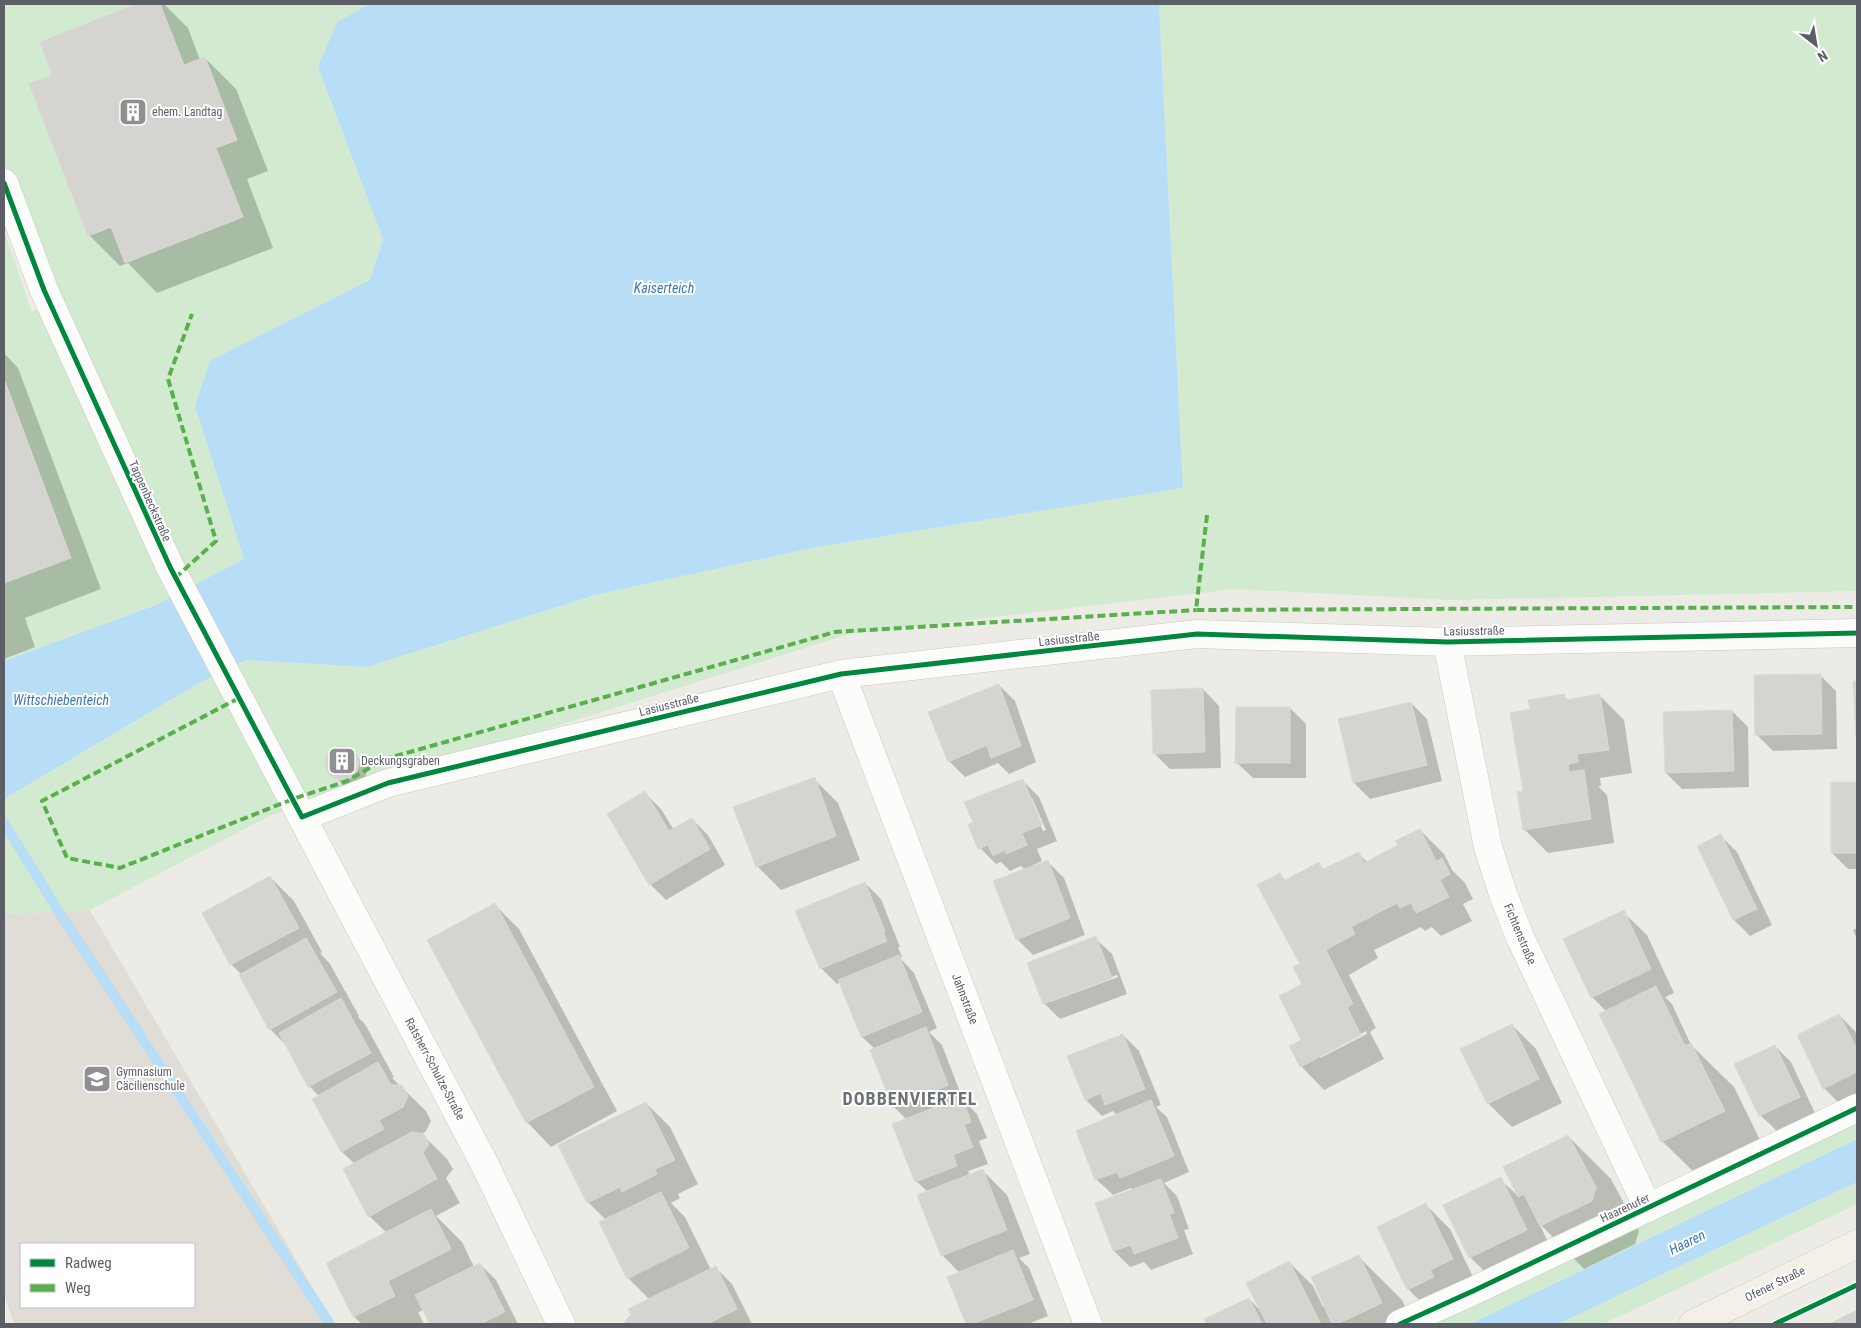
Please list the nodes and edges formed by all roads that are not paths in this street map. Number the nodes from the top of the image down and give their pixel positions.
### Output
1 (4, 183) edge
2 (1857, 633) edge
3 (1447, 642) junction
4 (841, 674) junction
5 (302, 817) junction
6 (1857, 1108) edge
7 (1648, 1208) junction
8 (1857, 1244) edge
9 (561, 1324) edge
10 (1088, 1324) edge
11 (1400, 1324) edge
12 (1693, 1324) edge

1 - 5 street, Tappenbeckstraße
2 - 3 street, Lasiusstraße
3 - 4 street, Lasiusstraße
3 - 7 street, Fichtenstraße
4 - 5 street, Lasiusstraße
4 - 10 street, Jahnstraße
5 - 9 street, Ratsherr-Schulze-Straße
6 - 7 street, Haarenufer
7 - 11 street, Haarenufer
8 - 12 main road, Ofener Straße

